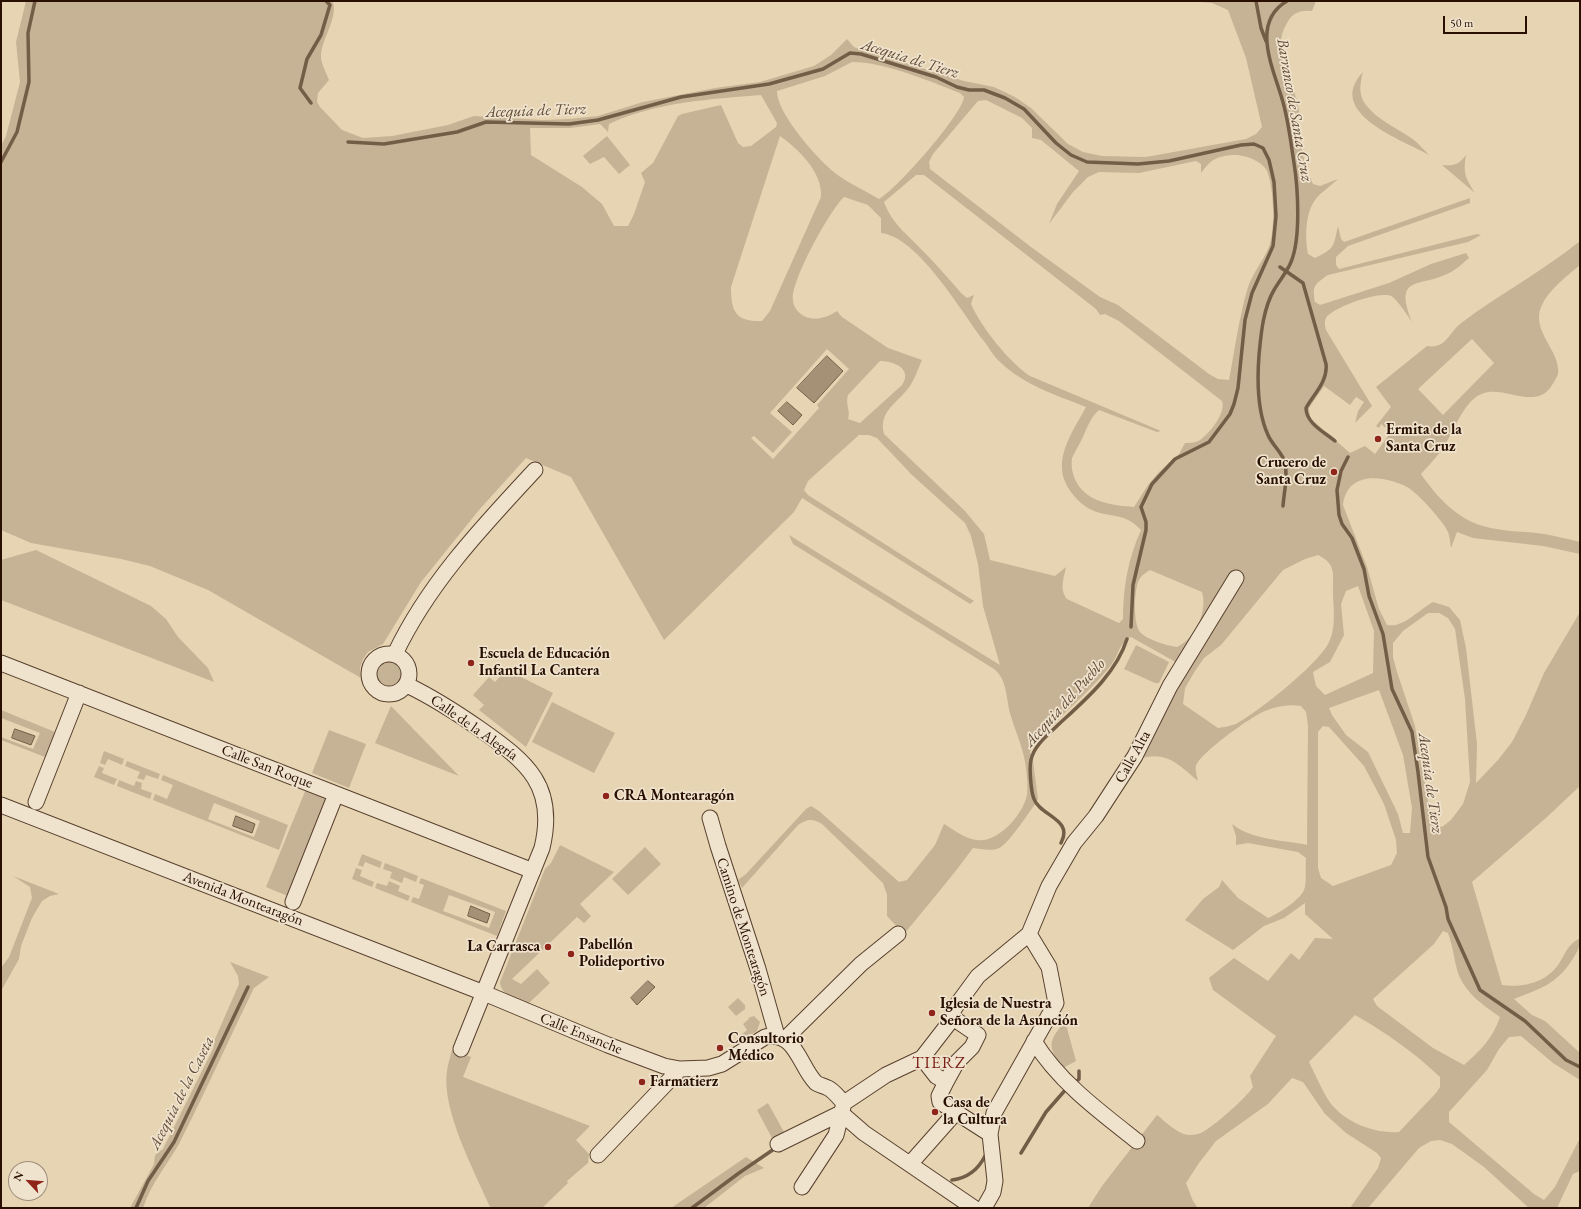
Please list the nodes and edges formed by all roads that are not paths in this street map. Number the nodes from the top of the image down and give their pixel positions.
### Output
1 (534, 470) dead end
2 (1236, 578) dead end
3 (395, 654) junction
4 (1, 663) edge
5 (407, 685) junction
6 (79, 693) junction
7 (336, 794) junction
8 (36, 802) dead end
9 (1, 805) edge
10 (710, 818) dead end
11 (533, 871) junction
12 (293, 902) dead end
13 (898, 934) dead end
14 (1029, 934) junction
15 (484, 993) junction
16 (953, 1015) junction
17 (781, 1037) junction
18 (1034, 1041) junction
19 (461, 1049) dead end
20 (922, 1058) junction
21 (680, 1069) junction
22 (946, 1082) junction
23 (842, 1108) junction
24 (956, 1112) junction
25 (990, 1134) junction
26 (1136, 1141) dead end
27 (778, 1144) dead end
28 (598, 1155) dead end
29 (910, 1164) junction
30 (802, 1187) dead end
31 (974, 1208) edge
32 (984, 1208) edge

1 - 3 street
2 - 14 street, Calle Alta
3 - 5 street
3 - 5 street
4 - 6 street, Calle San Roque
5 - 11 street, Calle de la Alegría
6 - 7 street, Calle San Roque
6 - 8 street
7 - 11 street, Calle San Roque
7 - 12 street
9 - 15 street, Avenida Montearagón
10 - 17 street, Camino de Montearagón
11 - 15 street, Calle de la Alegría
13 - 17 street
14 - 16 street, Calle Alta
14 - 18 street
15 - 19 street, Calle de la Alegría
15 - 21 street, Calle Ensanche
16 - 20 street, Calle Alta
16 - 22 street
17 - 21 street, Calle Ensanche
17 - 23 street
18 - 25 street
18 - 26 street
20 - 22 street
20 - 23 street
21 - 28 street
22 - 24 street
23 - 27 street
23 - 29 street
23 - 30 street
24 - 25 street
24 - 29 street
25 - 32 street
29 - 31 street

